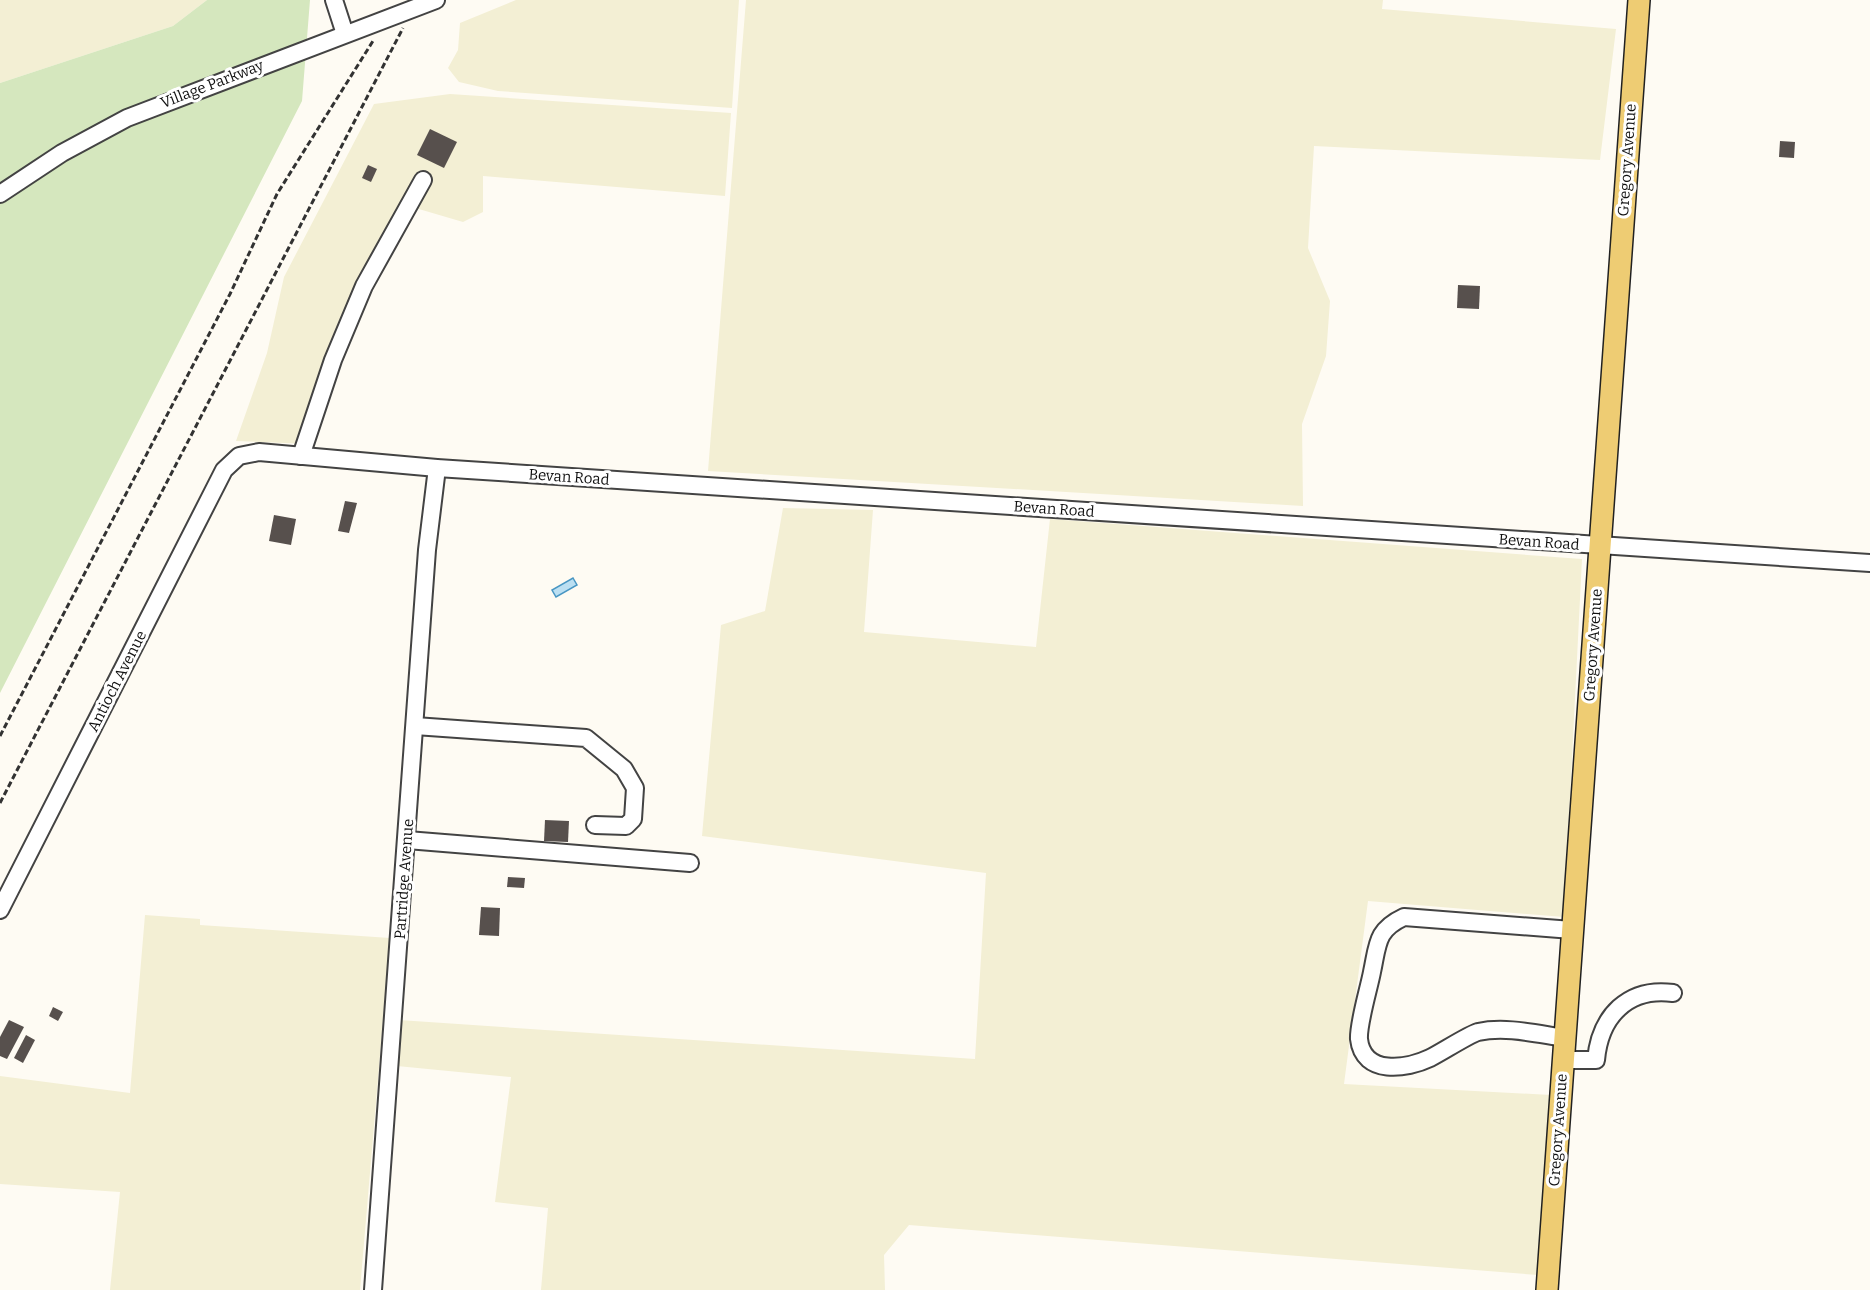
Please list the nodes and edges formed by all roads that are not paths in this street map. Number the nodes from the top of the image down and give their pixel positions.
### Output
1 (334, 0) edge
2 (436, 0) edge
3 (1639, 0) edge
4 (405, 8) edge
5 (345, 34) junction
6 (423, 180) dead end
7 (0, 194) edge
8 (239, 456) joint
9 (301, 456) junction
10 (438, 468) junction
11 (1600, 546) junction
12 (1870, 563) edge
13 (415, 726) junction
14 (596, 825) dead end
15 (407, 840) junction
16 (690, 863) dead end
17 (0, 909) edge
18 (1572, 930) junction
19 (1673, 993) dead end
20 (1565, 1038) junction
21 (1563, 1060) junction
22 (373, 1290) edge
23 (1547, 1290) edge

1 - 5 street
2 - 4 street, Village Parkway
3 - 11 main road, Gregory Avenue
4 - 5 street, Village Parkway
5 - 7 street, Village Parkway
6 - 9 street
8 - 9 street, Bevan Road
8 - 17 street, Antioch Avenue
9 - 10 street, Bevan Road
10 - 11 street, Bevan Road
10 - 13 street, Partridge Avenue
11 - 12 street, Bevan Road
11 - 18 main road, Gregory Avenue
13 - 14 street
13 - 15 street, Partridge Avenue
15 - 16 street
15 - 22 street, Partridge Avenue
18 - 20 main road, Gregory Avenue
18 - 20 street
19 - 21 street
20 - 21 main road, Gregory Avenue
21 - 23 main road, Gregory Avenue

